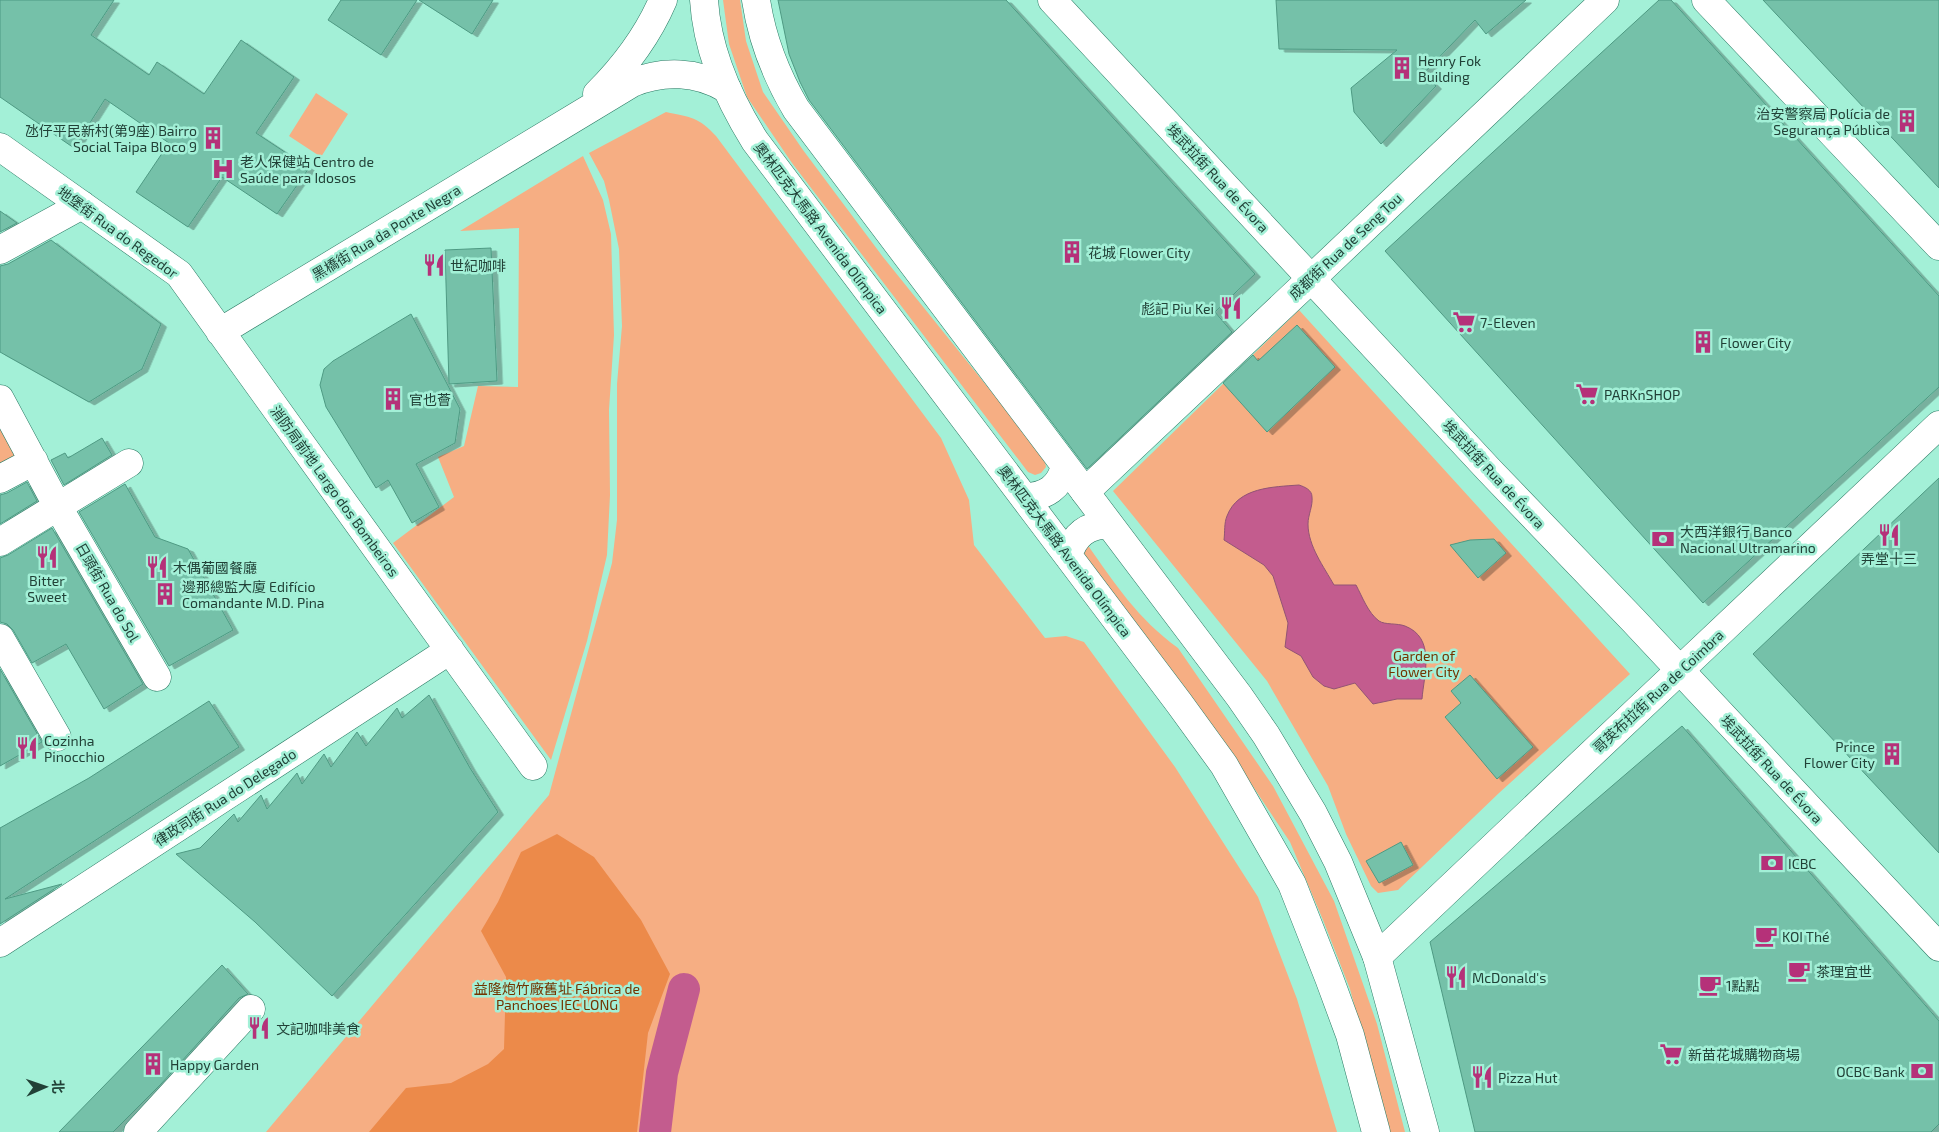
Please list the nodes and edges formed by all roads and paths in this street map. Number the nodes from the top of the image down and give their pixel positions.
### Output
1 (663, 0) edge
2 (704, 0) edge
3 (756, 0) edge
4 (1052, 0) edge
5 (1605, 0) edge
6 (1706, 0) edge
7 (727, 89) junction
8 (551, 131) junction
9 (0, 147) edge
10 (82, 206) junction
11 (1939, 246) edge
12 (0, 250) edge
13 (1312, 278) junction
14 (220, 332) junction
15 (0, 399) edge
16 (1939, 425) edge
17 (34, 461) junction
18 (129, 463) dead end
19 (1065, 466) junction
20 (0, 479) edge
21 (1085, 492) junction
22 (1024, 497) junction
23 (58, 506) junction
24 (1109, 524) junction
25 (0, 542) edge
26 (1068, 556) junction
27 (0, 638) edge
28 (450, 650) junction
29 (1680, 670) junction
30 (157, 677) dead end
31 (57, 737) dead end
32 (533, 766) dead end
33 (0, 944) edge
34 (1939, 947) edge
35 (1377, 958) junction
36 (251, 1008) dead end
37 (138, 1132) edge
38 (1376, 1132) edge
39 (1425, 1132) edge

1 - 8 street, 黑橋街 Rua da Ponte Negra
2 - 7 street, 奧林匹克大馬路 Avenida Olímpica
3 - 19 street
4 - 13 street, 埃武拉街 Rua de Évora
5 - 13 street, 成都街 Rua de Seng Tou
6 - 11 street
7 - 8 street, 黑橋街 Rua da Ponte Negra
7 - 22 street, 奧林匹克大馬路 Avenida Olímpica
8 - 14 street, 黑橋街 Rua da Ponte Negra
9 - 10 street, 地堡街 Rua do Regedor
10 - 12 street
10 - 14 street, 地堡街 Rua do Regedor
13 - 21 street, 成都街 Rua de Seng Tou
13 - 29 street, 埃武拉街 Rua de Évora
14 - 28 street, 消防局前地 Largo dos Bombeiros
15 - 17 street, 日頭街 Rua do Sol
16 - 29 street, 哥英布拉街 Rua de Coimbra
17 - 20 street
17 - 23 street, 日頭街 Rua do Sol
18 - 23 street
19 - 21 street
19 - 22 street
21 - 24 street
22 - 26 street, 奧林匹克大馬路 Avenida Olímpica
23 - 25 street
23 - 30 street, 日頭街 Rua do Sol
24 - 26 street
24 - 35 street
26 - 38 street, 奧林匹克大馬路 Avenida Olímpica
27 - 31 street
28 - 32 street, 消防局前地 Largo dos Bombeiros
28 - 33 street, 律政司街 Rua do Delegado
29 - 34 street, 埃武拉街 Rua de Évora
29 - 35 street, 哥英布拉街 Rua de Coimbra
35 - 39 street
36 - 37 street

